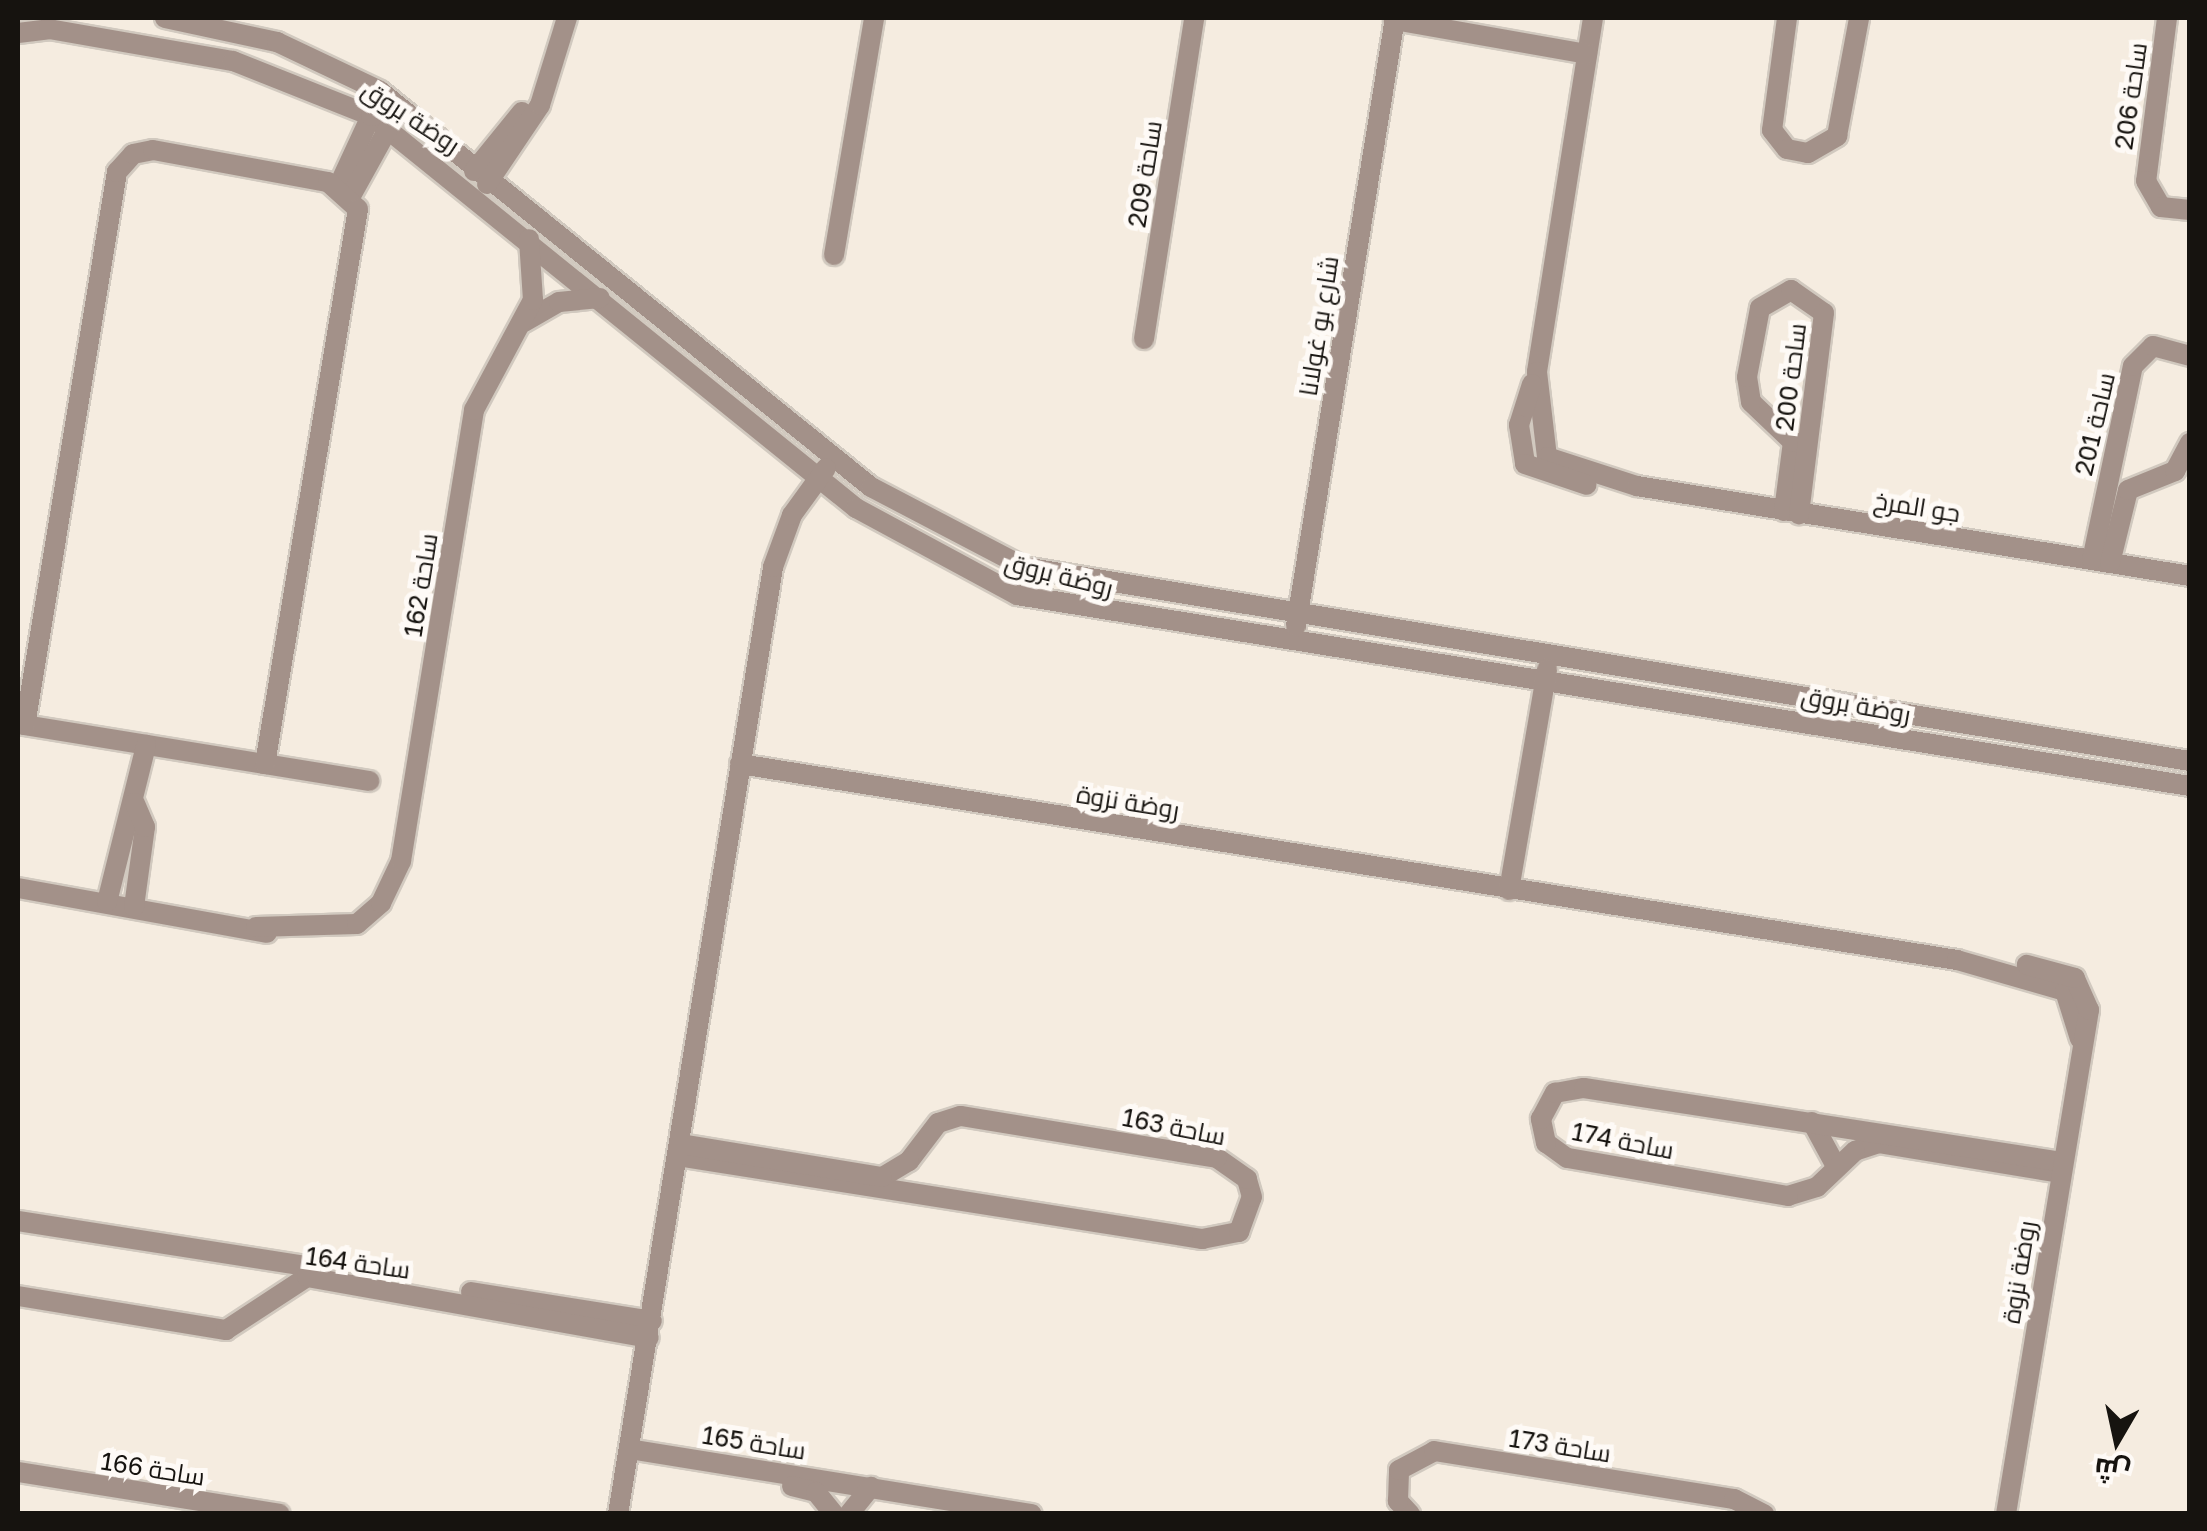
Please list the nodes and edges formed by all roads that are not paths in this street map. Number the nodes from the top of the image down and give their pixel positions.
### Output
1 (165, 18) edge
2 (874, 18) edge
3 (1194, 18) edge
4 (1593, 18) edge
5 (1788, 18) edge
6 (1859, 18) edge
7 (2167, 18) edge
8 (1394, 19) edge
9 (565, 27) edge
10 (18, 33) edge
11 (1588, 54) junction
12 (380, 122) junction
13 (488, 169) junction
14 (471, 189) junction
15 (345, 190) junction
16 (2190, 210) edge
17 (528, 238) junction
18 (834, 255) dead end
19 (600, 298) junction
20 (519, 327) junction
21 (1144, 339) dead end
22 (2190, 356) edge
23 (1815, 401) junction
24 (1773, 420) junction
25 (2190, 443) edge
26 (2116, 446) junction
27 (835, 458) junction
28 (818, 477) junction
29 (2149, 479) junction
30 (1792, 512) junction
31 (2101, 561) junction
32 (2190, 576) edge
33 (1297, 617) junction
34 (1293, 643) junction
35 (1549, 657) junction
36 (1545, 678) junction
37 (21, 724) edge
38 (146, 745) junction
39 (2190, 761) edge
40 (265, 764) junction
41 (740, 764) junction
42 (370, 781) dead end
43 (2190, 786) edge
44 (135, 803) junction
45 (18, 888) edge
46 (1509, 890) junction
47 (107, 902) junction
48 (134, 907) junction
49 (1812, 1122) junction
50 (679, 1150) junction
51 (919, 1150) junction
52 (1837, 1168) junction
53 (2060, 1168) junction
54 (938, 1196) junction
55 (18, 1221) edge
56 (254, 1258) junction
57 (18, 1296) edge
58 (265, 1304) junction
59 (651, 1329) junction
60 (628, 1454) junction
61 (18, 1472) edge
62 (871, 1487) junction
63 (230, 1510) edge
64 (280, 1514) edge
65 (618, 1514) edge
66 (834, 1514) edge
67 (849, 1514) edge
68 (1032, 1514) edge
69 (1410, 1514) edge
70 (1764, 1514) edge
71 (2006, 1514) edge

1 - 13 street, روضة بروق
2 - 18 street
3 - 21 street, ساحة 209
4 - 11 street, جو المرخ
5 - 6 street
7 - 16 street, ساحة 206
8 - 11 street
8 - 33 street, شارع بو غولانا
9 - 13 street
10 - 12 street, روضة بروق
11 - 30 street, جو المرخ
12 - 13 street
12 - 14 street, روضة بروق
12 - 15 street
13 - 14 street
13 - 27 street, روضة بروق
14 - 17 street, روضة بروق
15 - 37 street
15 - 40 street
17 - 19 street, روضة بروق
17 - 20 street, ساحة 162
19 - 20 street
19 - 28 street, روضة بروق
20 - 48 street, ساحة 162
22 - 26 street, ساحة 201
23 - 24 street
23 - 24 street, ساحة 200
23 - 30 street, ساحة 200
24 - 30 street, ساحة 200
25 - 29 street, ساحة 201
26 - 29 street
26 - 31 street, ساحة 201
27 - 28 street
27 - 33 street, روضة بروق
28 - 34 street, روضة بروق
28 - 41 street
29 - 31 street, ساحة 201
30 - 31 street, جو المرخ
31 - 32 street, جو المرخ
33 - 34 street, شارع بو غولانا
33 - 35 street, روضة بروق
34 - 36 street, روضة بروق
35 - 36 street
35 - 39 street, روضة بروق
36 - 43 street, روضة بروق
36 - 46 street
37 - 38 street
38 - 40 street
38 - 44 street
40 - 42 street
41 - 46 street, روضة نزوة
41 - 50 street
44 - 47 street
44 - 48 street
45 - 47 street, ساحة 162
46 - 53 street, روضة نزوة
47 - 48 street, ساحة 162
49 - 52 street
49 - 52 street, ساحة 174
49 - 53 street, ساحة 174
50 - 51 street, ساحة 163
50 - 54 street, ساحة 163
50 - 59 street
51 - 54 street
51 - 54 street, ساحة 163
52 - 53 street, ساحة 174
53 - 71 street, روضة نزوة
55 - 56 street, ساحة 164
56 - 58 street
56 - 59 street, ساحة 164
57 - 58 street, ساحة 164
58 - 59 street, ساحة 164
59 - 60 street
60 - 62 street, ساحة 165
60 - 65 street
60 - 66 street, ساحة 165
61 - 63 street, ساحة 166
62 - 67 street
62 - 68 street, ساحة 165
63 - 64 street, ساحة 166
69 - 70 street, ساحة 173

